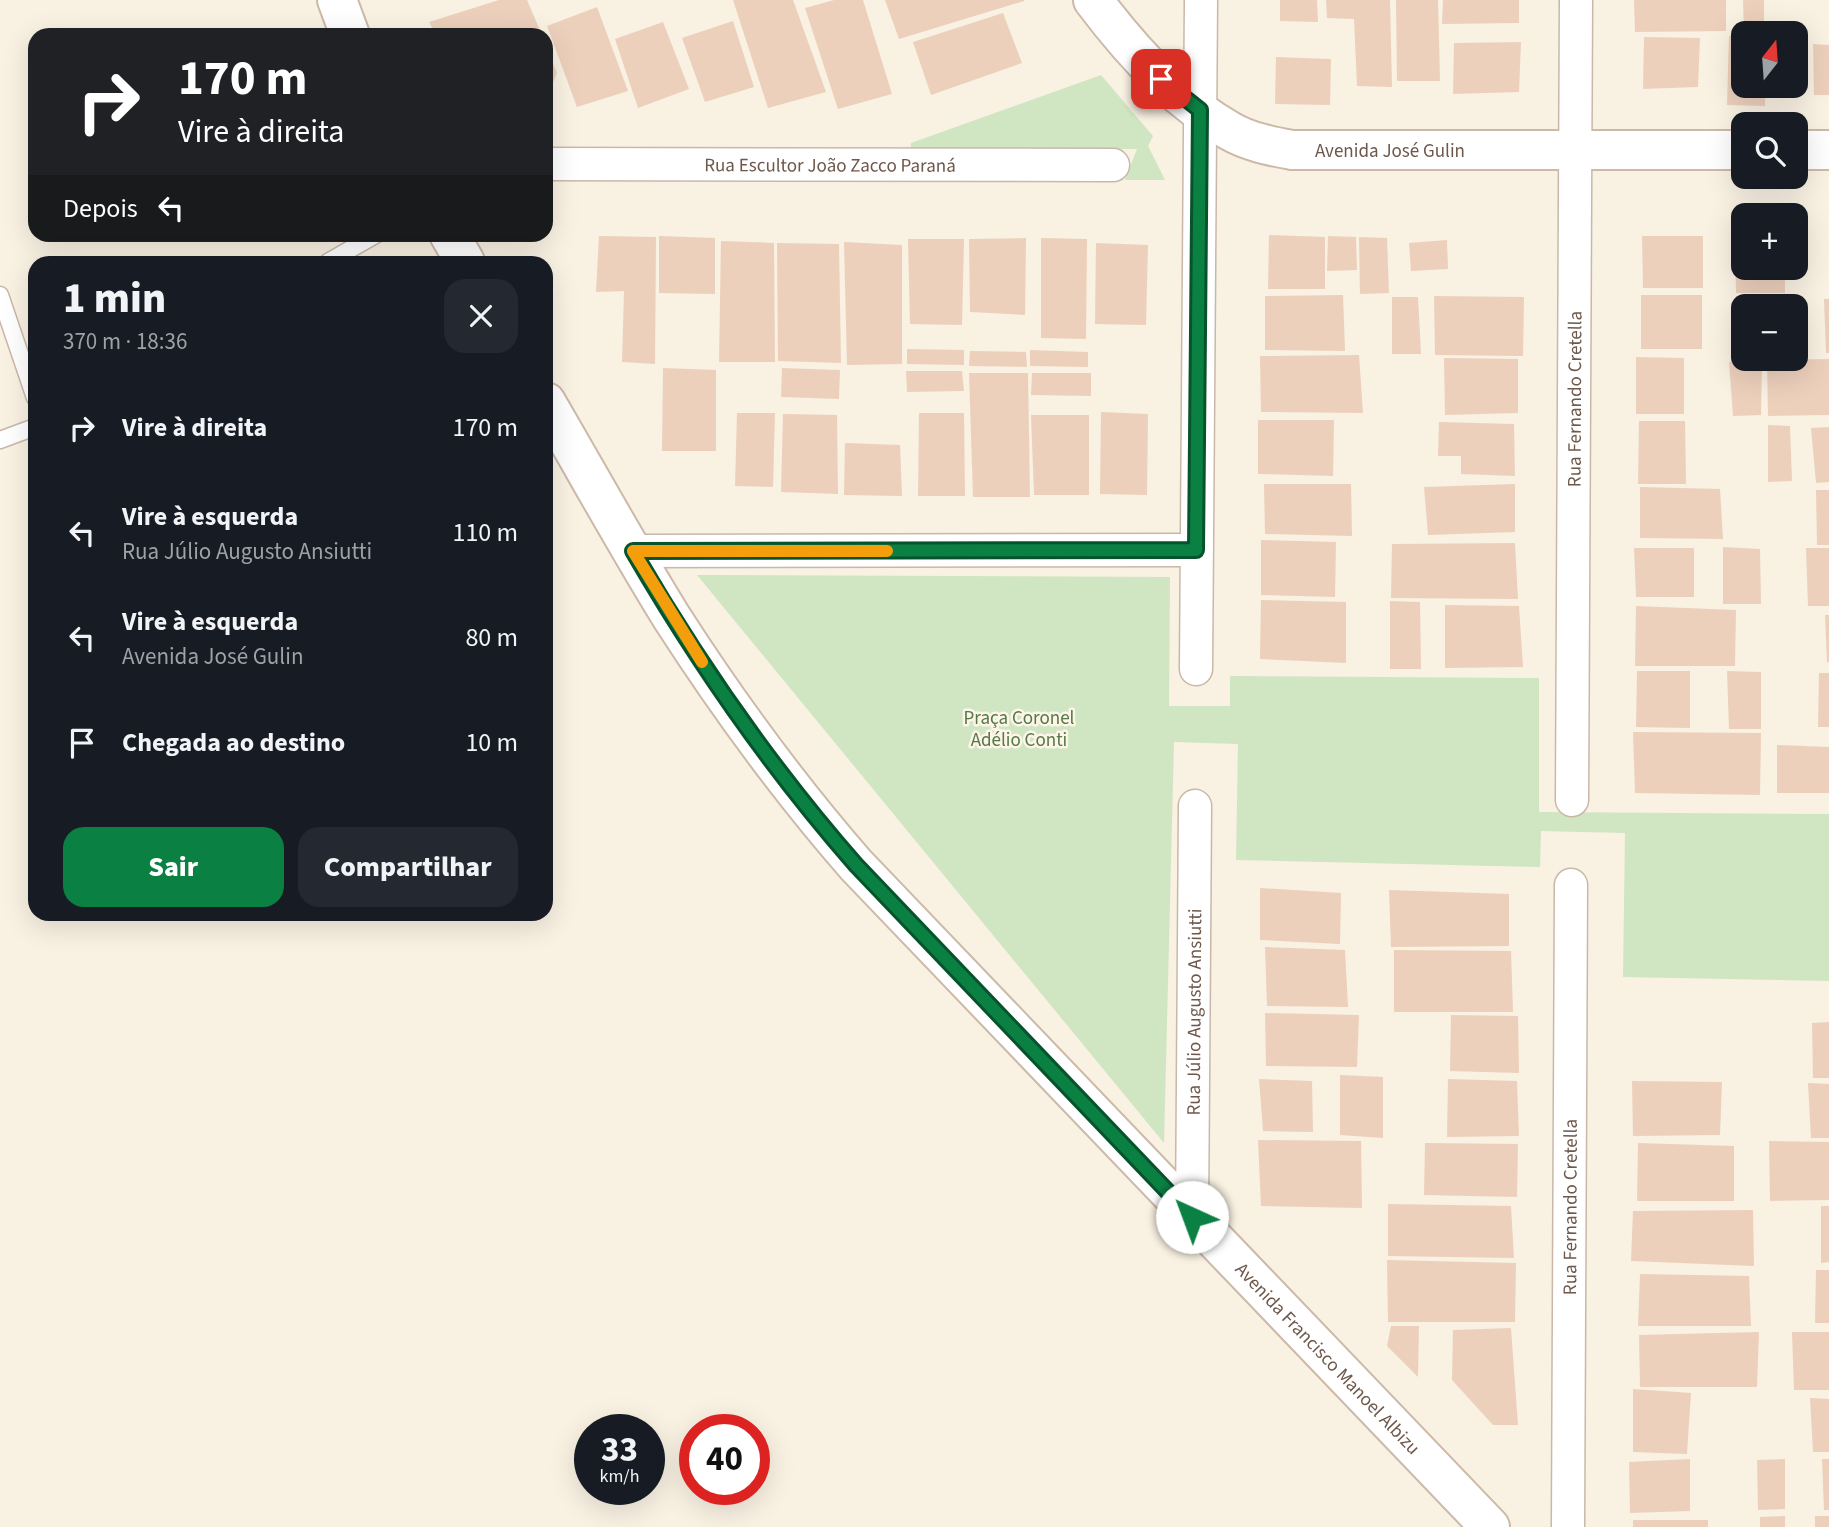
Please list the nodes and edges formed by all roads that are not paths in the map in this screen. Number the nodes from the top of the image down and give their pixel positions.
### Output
1 (337, 0) edge
2 (1093, 0) edge
3 (1201, 0) edge
4 (1576, 0) edge
5 (347, 28) edge
6 (1200, 110) junction
7 (1575, 150) junction
8 (1731, 150) edge
9 (1808, 150) edge
10 (1829, 150) edge
11 (553, 164) edge
12 (1113, 165) dead end
13 (363, 242) edge
14 (338, 256) edge
15 (0, 295) edge
16 (28, 377) edge
17 (553, 414) edge
18 (28, 430) edge
19 (0, 440) edge
20 (1196, 550) junction
21 (633, 551) junction
22 (1196, 669) dead end
23 (1572, 800) dead end
24 (1195, 806) dead end
25 (1572, 885) dead end
26 (1192, 1217) junction
27 (1490, 1527) edge
28 (1568, 1527) edge

1 - 5 street
2 - 6 street, Avenida José Gulin
3 - 6 street
4 - 7 street, Rua Fernando Cretella
6 - 7 street, Avenida José Gulin
6 - 20 street
7 - 8 street, Avenida José Gulin
7 - 23 street, Rua Fernando Cretella
9 - 10 street
11 - 12 street, Rua Escultor João Zacco Paraná
13 - 14 lane
15 - 16 lane
17 - 21 street, Avenida Francisco Manoel Albizu
18 - 19 lane
20 - 21 street
20 - 22 street
21 - 26 street, Avenida Francisco Manoel Albizu
24 - 26 street, Rua Júlio Augusto Ansiutti
25 - 28 street, Rua Fernando Cretella
26 - 27 street, Avenida Francisco Manoel Albizu

